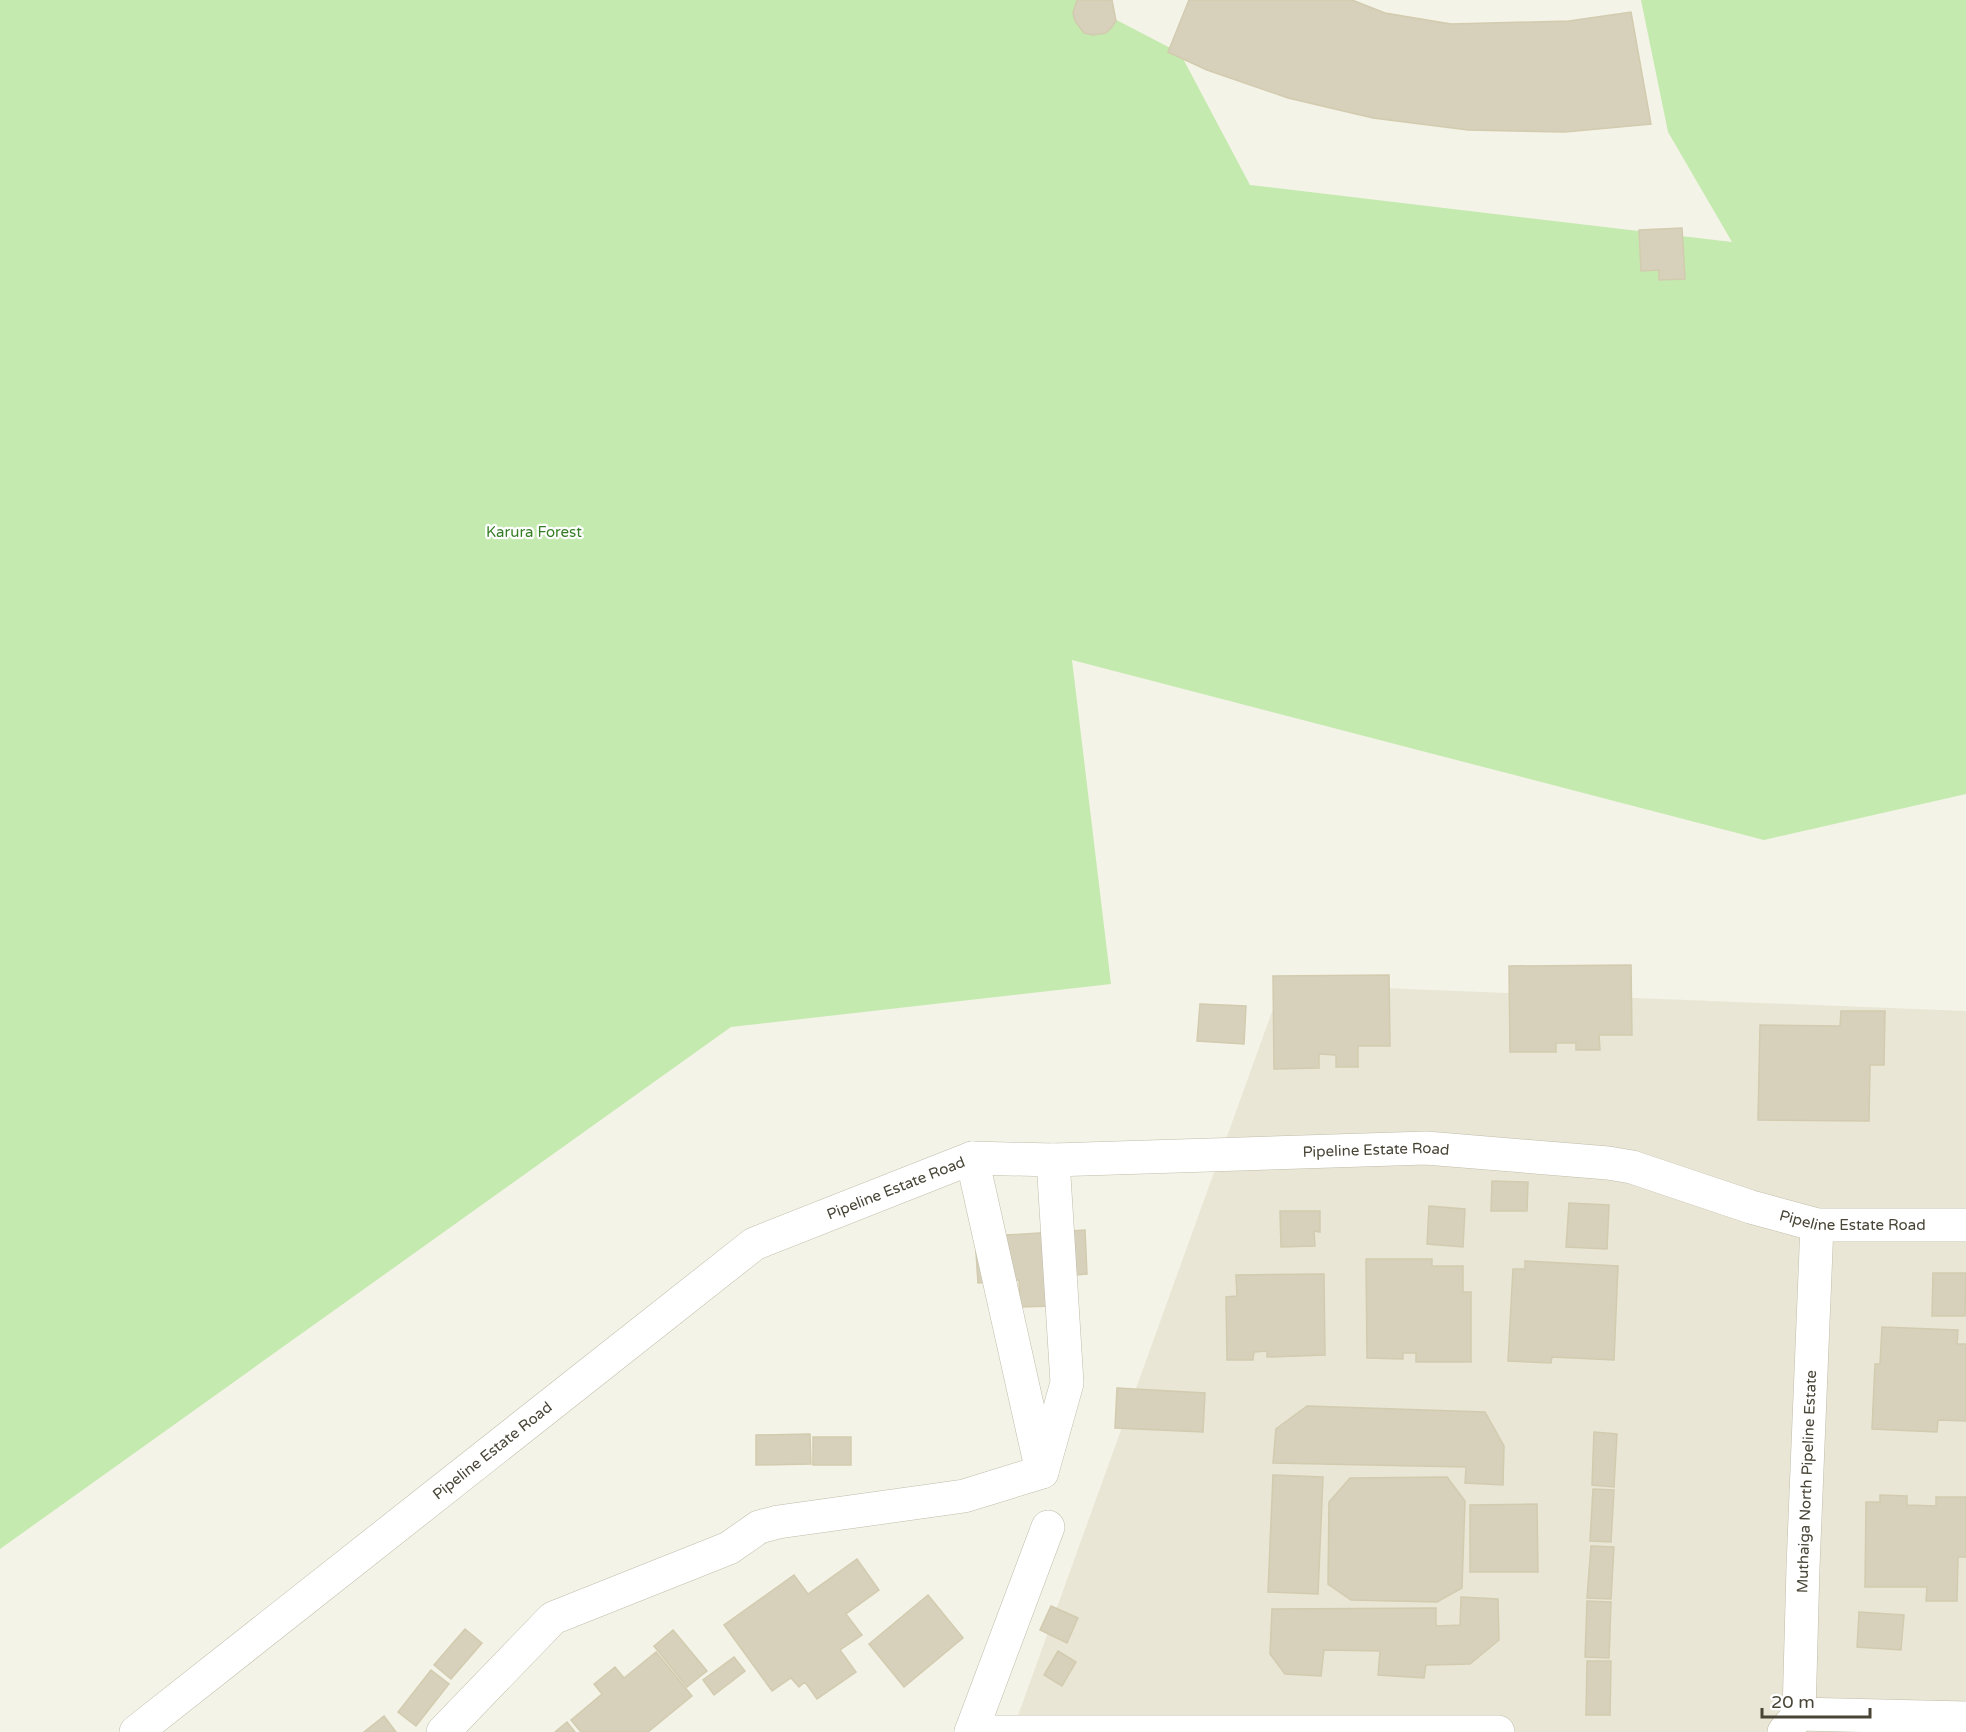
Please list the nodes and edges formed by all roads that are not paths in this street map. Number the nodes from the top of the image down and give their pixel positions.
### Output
1 (972, 1158) junction
2 (1053, 1160) junction
3 (1817, 1225) junction
4 (1966, 1225) edge
5 (1042, 1472) junction
6 (1048, 1527) dead end
7 (1966, 1718) edge
8 (1792, 1723) edge
9 (136, 1732) edge
10 (443, 1732) edge
11 (971, 1732) edge
12 (1498, 1732) edge

1 - 2 street, Pipeline Estate Road
1 - 5 street
1 - 9 street, Pipeline Estate Road
2 - 3 street, Pipeline Estate Road
2 - 5 street
3 - 4 street, Pipeline Estate Road
3 - 8 street, Muthaiga North Pipeline Estate
5 - 10 street
6 - 11 street
7 - 8 street
11 - 12 street

